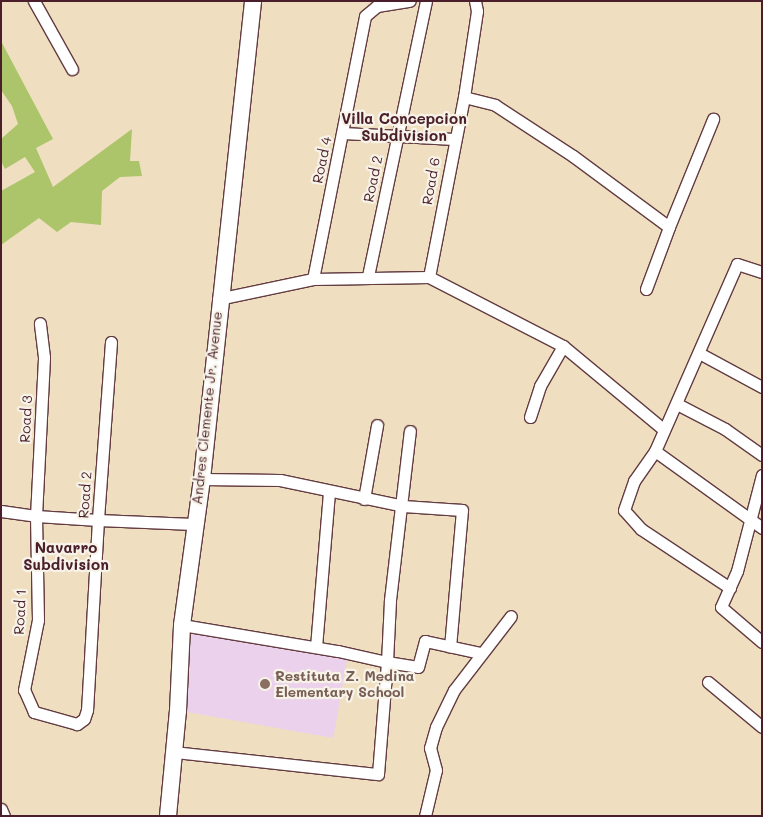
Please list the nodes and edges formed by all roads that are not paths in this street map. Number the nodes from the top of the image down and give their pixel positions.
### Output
1 (34, 1) edge
2 (252, 1) edge
3 (410, 1) edge
4 (426, 1) edge
5 (475, 1) edge
6 (72, 70) dead end
7 (464, 98) junction
8 (713, 119) dead end
9 (343, 133) junction
10 (397, 135) junction
11 (454, 139) junction
12 (669, 227) junction
13 (762, 272) edge
14 (368, 276) junction
15 (429, 277) junction
16 (313, 279) junction
17 (646, 289) dead end
18 (218, 299) junction
19 (40, 323) dead end
20 (111, 342) dead end
21 (562, 346) junction
22 (699, 353) junction
23 (762, 387) edge
24 (676, 404) junction
25 (530, 417) dead end
26 (377, 425) dead end
27 (664, 430) junction
28 (410, 431) dead end
29 (655, 450) junction
30 (762, 455) edge
31 (762, 475) edge
32 (202, 479) junction
33 (328, 492) junction
34 (364, 499) junction
35 (403, 506) junction
36 (1, 511) edge
37 (36, 516) junction
38 (98, 520) junction
39 (751, 523) junction
40 (193, 524) junction
41 (762, 528) edge
42 (730, 588) junction
43 (511, 616) dead end
44 (182, 625) junction
45 (762, 642) edge
46 (450, 646) junction
47 (316, 647) junction
48 (480, 653) junction
49 (387, 662) junction
50 (708, 682) dead end
51 (87, 710) joint
52 (762, 727) edge
53 (174, 752) junction
54 (1, 809) edge
55 (4, 816) edge
56 (168, 816) edge
57 (425, 816) edge

1 - 6 street
2 - 18 main road, Andres Clemente Jr. Avenue
3 - 9 street, Road 4
4 - 10 street, Road 2
5 - 7 street, Road 6
7 - 11 street, Road 6
7 - 12 street
8 - 12 street
9 - 10 street
9 - 16 street, Road 4
10 - 11 street
10 - 14 street, Road 2
11 - 15 street, Road 6
12 - 17 street
13 - 22 street
14 - 15 street
14 - 16 street
15 - 21 street
16 - 18 street
18 - 32 main road, Andres Clemente Jr. Avenue
19 - 37 street, Road 3
20 - 38 street, Road 2
21 - 25 street
21 - 27 street
22 - 23 street
22 - 24 street
24 - 27 street
24 - 30 street
26 - 34 street
27 - 29 street
28 - 35 street
29 - 39 street
29 - 42 street
31 - 39 street
32 - 33 street
32 - 40 main road, Andres Clemente Jr. Avenue
33 - 34 street
33 - 47 street
34 - 35 street
35 - 46 street
35 - 49 street
36 - 37 street
37 - 38 street
37 - 51 street, Road 1
38 - 40 street
38 - 51 street, Road 2
39 - 41 street
39 - 42 street
40 - 44 main road, Andres Clemente Jr. Avenue
42 - 45 street
43 - 48 street
44 - 47 street
44 - 53 main road, Andres Clemente Jr. Avenue
46 - 48 street
46 - 49 street
47 - 49 street
48 - 57 street
49 - 53 street
50 - 52 street
53 - 56 main road, Andres Clemente Jr. Avenue
54 - 55 street

